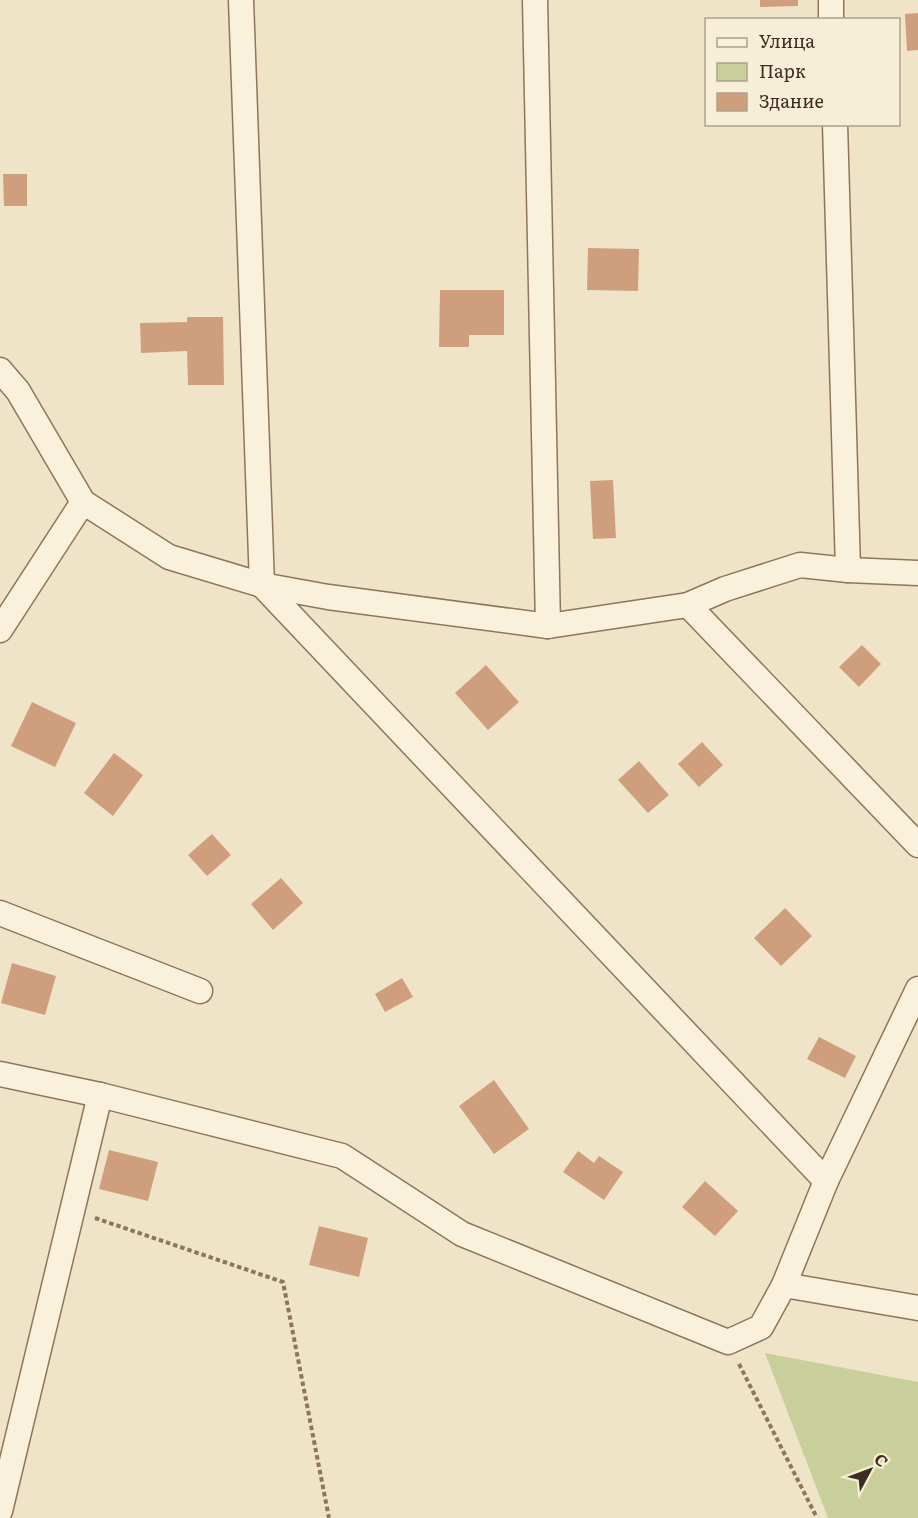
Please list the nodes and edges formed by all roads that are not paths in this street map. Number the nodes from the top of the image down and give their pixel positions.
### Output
1 (241, 0) edge
2 (535, 0) edge
3 (831, 0) edge
4 (831, 18) edge
5 (835, 126) edge
6 (0, 370) edge
7 (83, 502) junction
8 (848, 570) junction
9 (918, 573) edge
10 (262, 585) junction
11 (688, 605) junction
12 (548, 626) junction
13 (0, 630) edge
14 (918, 845) edge
15 (0, 913) edge
16 (918, 989) edge
17 (200, 990) dead end
18 (0, 1074) edge
19 (100, 1095) junction
20 (826, 1181) junction
21 (784, 1285) junction
22 (918, 1308) edge
23 (0, 1511) edge

1 - 10 street
2 - 12 street
3 - 4 street
5 - 8 street
6 - 7 street
7 - 10 street
7 - 13 street
8 - 9 street
8 - 11 street
10 - 12 street
10 - 20 street
11 - 12 street
11 - 14 street
15 - 17 street
16 - 20 street
18 - 19 street
19 - 21 street
19 - 23 street
20 - 21 street
21 - 22 street

